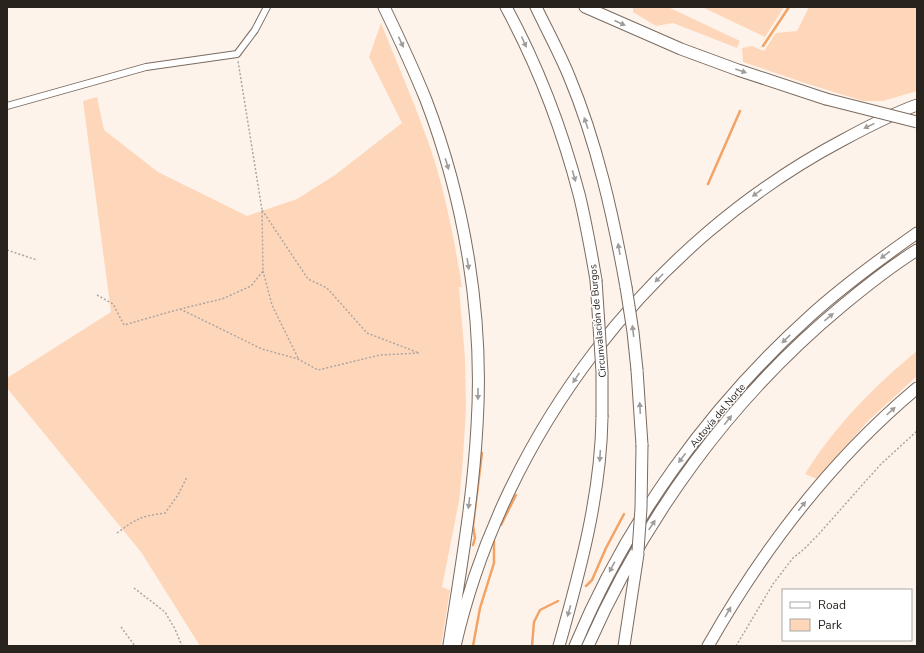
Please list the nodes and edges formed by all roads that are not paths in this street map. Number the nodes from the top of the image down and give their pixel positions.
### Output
1 (267, 7) edge
2 (384, 7) edge
3 (506, 7) edge
4 (536, 7) edge
5 (585, 7) edge
6 (917, 104) edge
7 (7, 106) edge
8 (917, 122) edge
9 (917, 233) edge
10 (917, 250) edge
11 (917, 388) edge
12 (638, 551) junction
13 (449, 646) edge
14 (456, 646) edge
15 (559, 646) edge
16 (575, 646) edge
17 (588, 646) edge
18 (624, 646) edge
19 (631, 646) edge
20 (708, 646) edge

1 - 7 street
2 -> 13 highway
3 -> 15 highway, Circunvalación de Burgos, bridge
12 -> 4 highway, bridge
5 -> 8 highway, bridge
6 -> 14 highway
9 -> 16 highway, Autovía del Norte
17 -> 10 highway, Autovía del Norte
20 -> 11 highway
12 - 18 highway
12 - 19 highway

